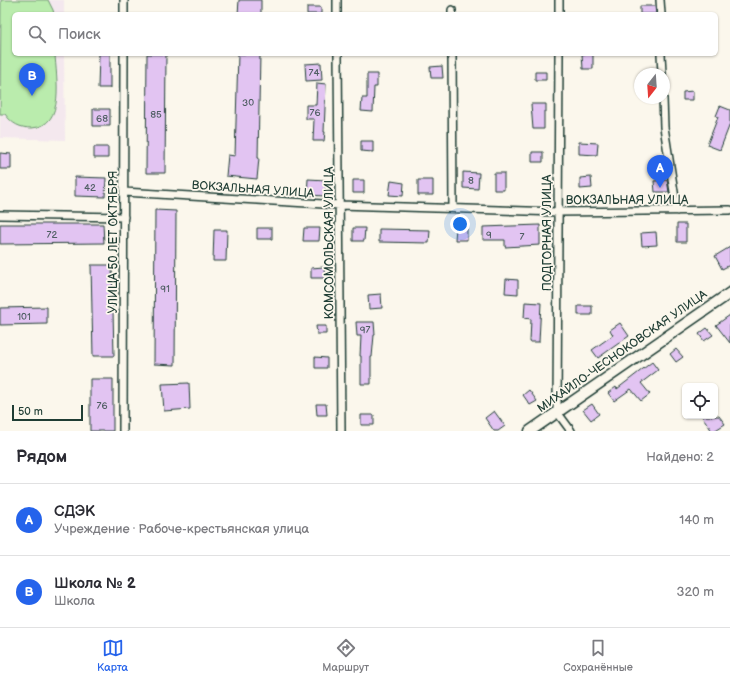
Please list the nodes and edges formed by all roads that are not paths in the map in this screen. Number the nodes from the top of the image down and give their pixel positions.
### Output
1 (124, 0) edge
2 (337, 0) edge
3 (559, 0) edge
4 (660, 0) edge
5 (124, 12) edge
6 (337, 12) edge
7 (559, 12) edge
8 (661, 12) edge
9 (124, 56) edge
10 (338, 56) edge
11 (452, 56) edge
12 (559, 56) edge
13 (661, 56) edge
14 (662, 68) edge
15 (663, 104) edge
16 (124, 192) junction
17 (340, 205) junction
18 (453, 208) junction
19 (730, 210) edge
20 (677, 211) junction
21 (558, 212) junction
22 (0, 215) edge
23 (124, 217) junction
24 (730, 293) edge
25 (557, 412) junction
26 (123, 431) edge
27 (340, 431) edge
28 (530, 431) edge
29 (571, 431) edge

1 - 5 street
2 - 6 street
3 - 7 street
4 - 8 street
9 - 16 street, УЛИЦА 50 ЛЕТ ОКТЯБРЯ
10 - 17 street, КОМСОМОЛЬСКАЯ УЛИЦА
11 - 18 street
12 - 21 street, ПОДГОРНАЯ УЛИЦА
13 - 14 street
15 - 20 street
16 - 17 street, ВОКЗАЛЬНАЯ УЛИЦА
16 - 23 street, УЛИЦА 50 ЛЕТ ОКТЯБРЯ
17 - 18 street, ВОКЗАЛЬНАЯ УЛИЦА
17 - 27 street, КОМСОМОЛЬСКАЯ УЛИЦА
18 - 21 street, ВОКЗАЛЬНАЯ УЛИЦА
19 - 20 street, ВОКЗАЛЬНАЯ УЛИЦА
20 - 21 street, ВОКЗАЛЬНАЯ УЛИЦА
21 - 25 street, ПОДГОРНАЯ УЛИЦА
22 - 23 street
23 - 26 street, УЛИЦА 50 ЛЕТ ОКТЯБРЯ
24 - 25 main road, МИХАЙЛО-ЧЕСНОКОВСКАЯ УЛИЦА
25 - 28 main road, МИХАЙЛО-ЧЕСНОКОВСКАЯ УЛИЦА
25 - 29 street

